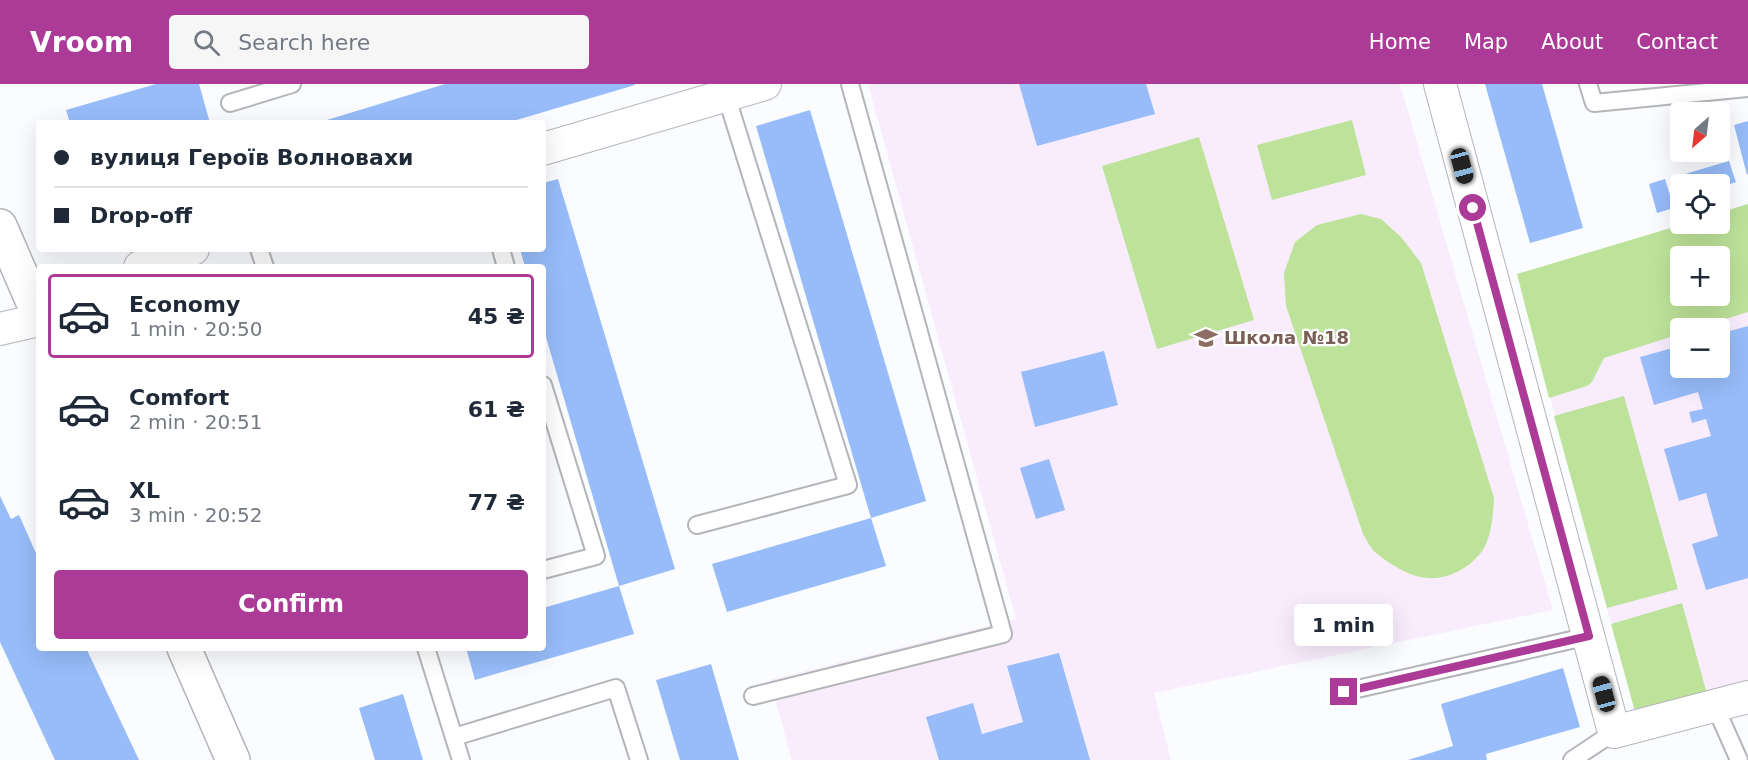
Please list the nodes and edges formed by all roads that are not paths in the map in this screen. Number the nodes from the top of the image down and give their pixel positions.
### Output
1 (292, 84) edge
2 (765, 84) edge
3 (850, 84) edge
4 (1440, 84) edge
5 (1588, 84) edge
6 (1748, 88) edge
7 (726, 95) junction
8 (230, 103) dead end
9 (546, 148) edge
10 (0, 226) edge
11 (185, 252) edge
12 (149, 264) edge
13 (36, 306) edge
14 (36, 311) edge
15 (0, 329) edge
16 (546, 395) edge
17 (697, 525) dead end
18 (546, 569) edge
19 (1589, 636) junction
20 (185, 651) edge
21 (427, 651) edge
22 (1344, 692) dead end
23 (753, 696) dead end
24 (1748, 697) edge
25 (1715, 706) junction
26 (1614, 732) junction
27 (454, 737) junction
28 (233, 760) edge
29 (461, 760) edge
30 (639, 760) edge
31 (1572, 760) edge
32 (1739, 760) edge

1 - 8 lane
2 - 7 street
3 - 23 lane
4 - 19 street
5 - 6 lane
7 - 9 street
7 - 17 lane
10 - 13 street
11 - 12 street
14 - 15 street
16 - 18 lane
19 - 22 lane
19 - 26 street
20 - 28 street
21 - 27 lane
24 - 25 street
25 - 26 street
25 - 32 lane
26 - 31 lane
27 - 29 lane
27 - 30 lane

